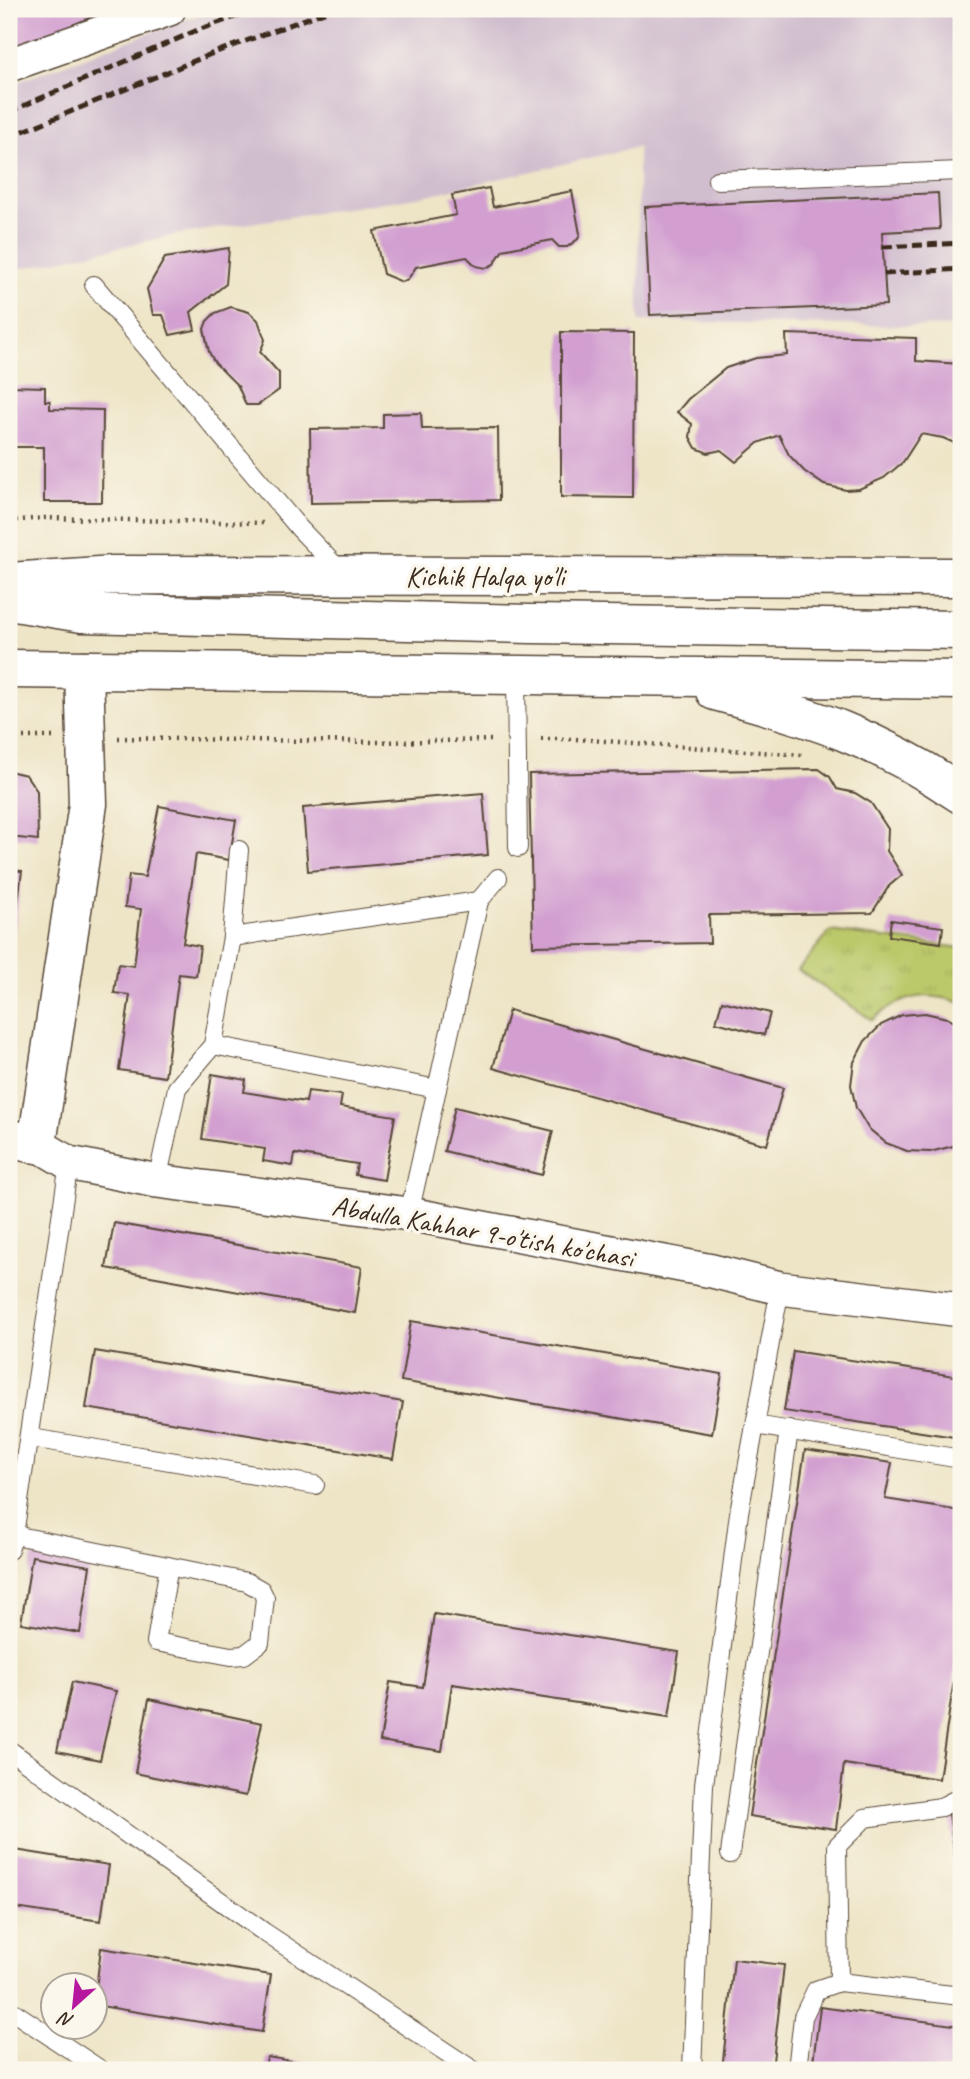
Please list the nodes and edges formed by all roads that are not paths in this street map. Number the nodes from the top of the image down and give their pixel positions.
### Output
1 (169, 9) edge
2 (9, 65) edge
3 (961, 171) edge
4 (718, 180) dead end
5 (94, 285) dead end
6 (344, 575) junction
7 (961, 578) edge
8 (9, 582) edge
9 (81, 594) junction
10 (9, 601) edge
11 (961, 630) edge
12 (9, 669) edge
13 (84, 670) junction
14 (516, 675) junction
15 (662, 676) junction
16 (961, 680) edge
17 (961, 794) edge
18 (518, 848) dead end
19 (239, 850) dead end
20 (498, 877) dead end
21 (479, 901) junction
22 (232, 937) junction
23 (213, 1045) junction
24 (437, 1089) junction
25 (23, 1142) edge
26 (69, 1163) junction
27 (157, 1181) junction
28 (409, 1214) junction
29 (780, 1288) junction
30 (961, 1310) edge
31 (755, 1425) junction
32 (789, 1430) junction
33 (31, 1438) junction
34 (961, 1459) edge
35 (315, 1485) dead end
36 (11, 1540) edge
37 (169, 1566) junction
38 (9, 1750) edge
39 (961, 1797) edge
40 (730, 1854) dead end
41 (839, 1982) junction
42 (961, 1996) edge
43 (9, 2009) edge
44 (101, 2070) edge
45 (473, 2070) edge
46 (692, 2070) edge
47 (797, 2070) edge

1 - 2 street
3 - 4 lane
5 - 6 lane
6 - 7 main road, Kichik Halqa yo'li
6 - 9 main road, Kichik Halqa yo'li
8 - 9 main road, Kichik Halqa yo'li
9 - 10 main road
9 - 11 main road
9 - 13 main road
12 - 13 main road
13 - 14 main road
13 - 25 main road
14 - 15 main road
14 - 18 lane
15 - 16 main road
15 - 17 main road
19 - 22 lane
20 - 21 lane
21 - 22 lane
21 - 24 lane
22 - 23 lane
23 - 24 lane
23 - 27 lane
24 - 28 lane
25 - 26 street, Abdulla Kahhar 9-o'tish ko'chasi
26 - 27 street, Abdulla Kahhar 9-o'tish ko'chasi
26 - 33 lane
27 - 28 street, Abdulla Kahhar 9-o'tish ko'chasi
28 - 29 street, Abdulla Kahhar 9-o'tish ko'chasi
29 - 30 street, Abdulla Kahhar 9-o'tish ko'chasi
29 - 31 lane
31 - 32 lane
31 - 46 lane
32 - 34 lane
32 - 40 lane
33 - 35 lane
33 - 36 lane
36 - 37 lane
37 - 37 lane
38 - 45 lane
39 - 41 lane
41 - 42 lane
41 - 47 lane
43 - 44 lane

